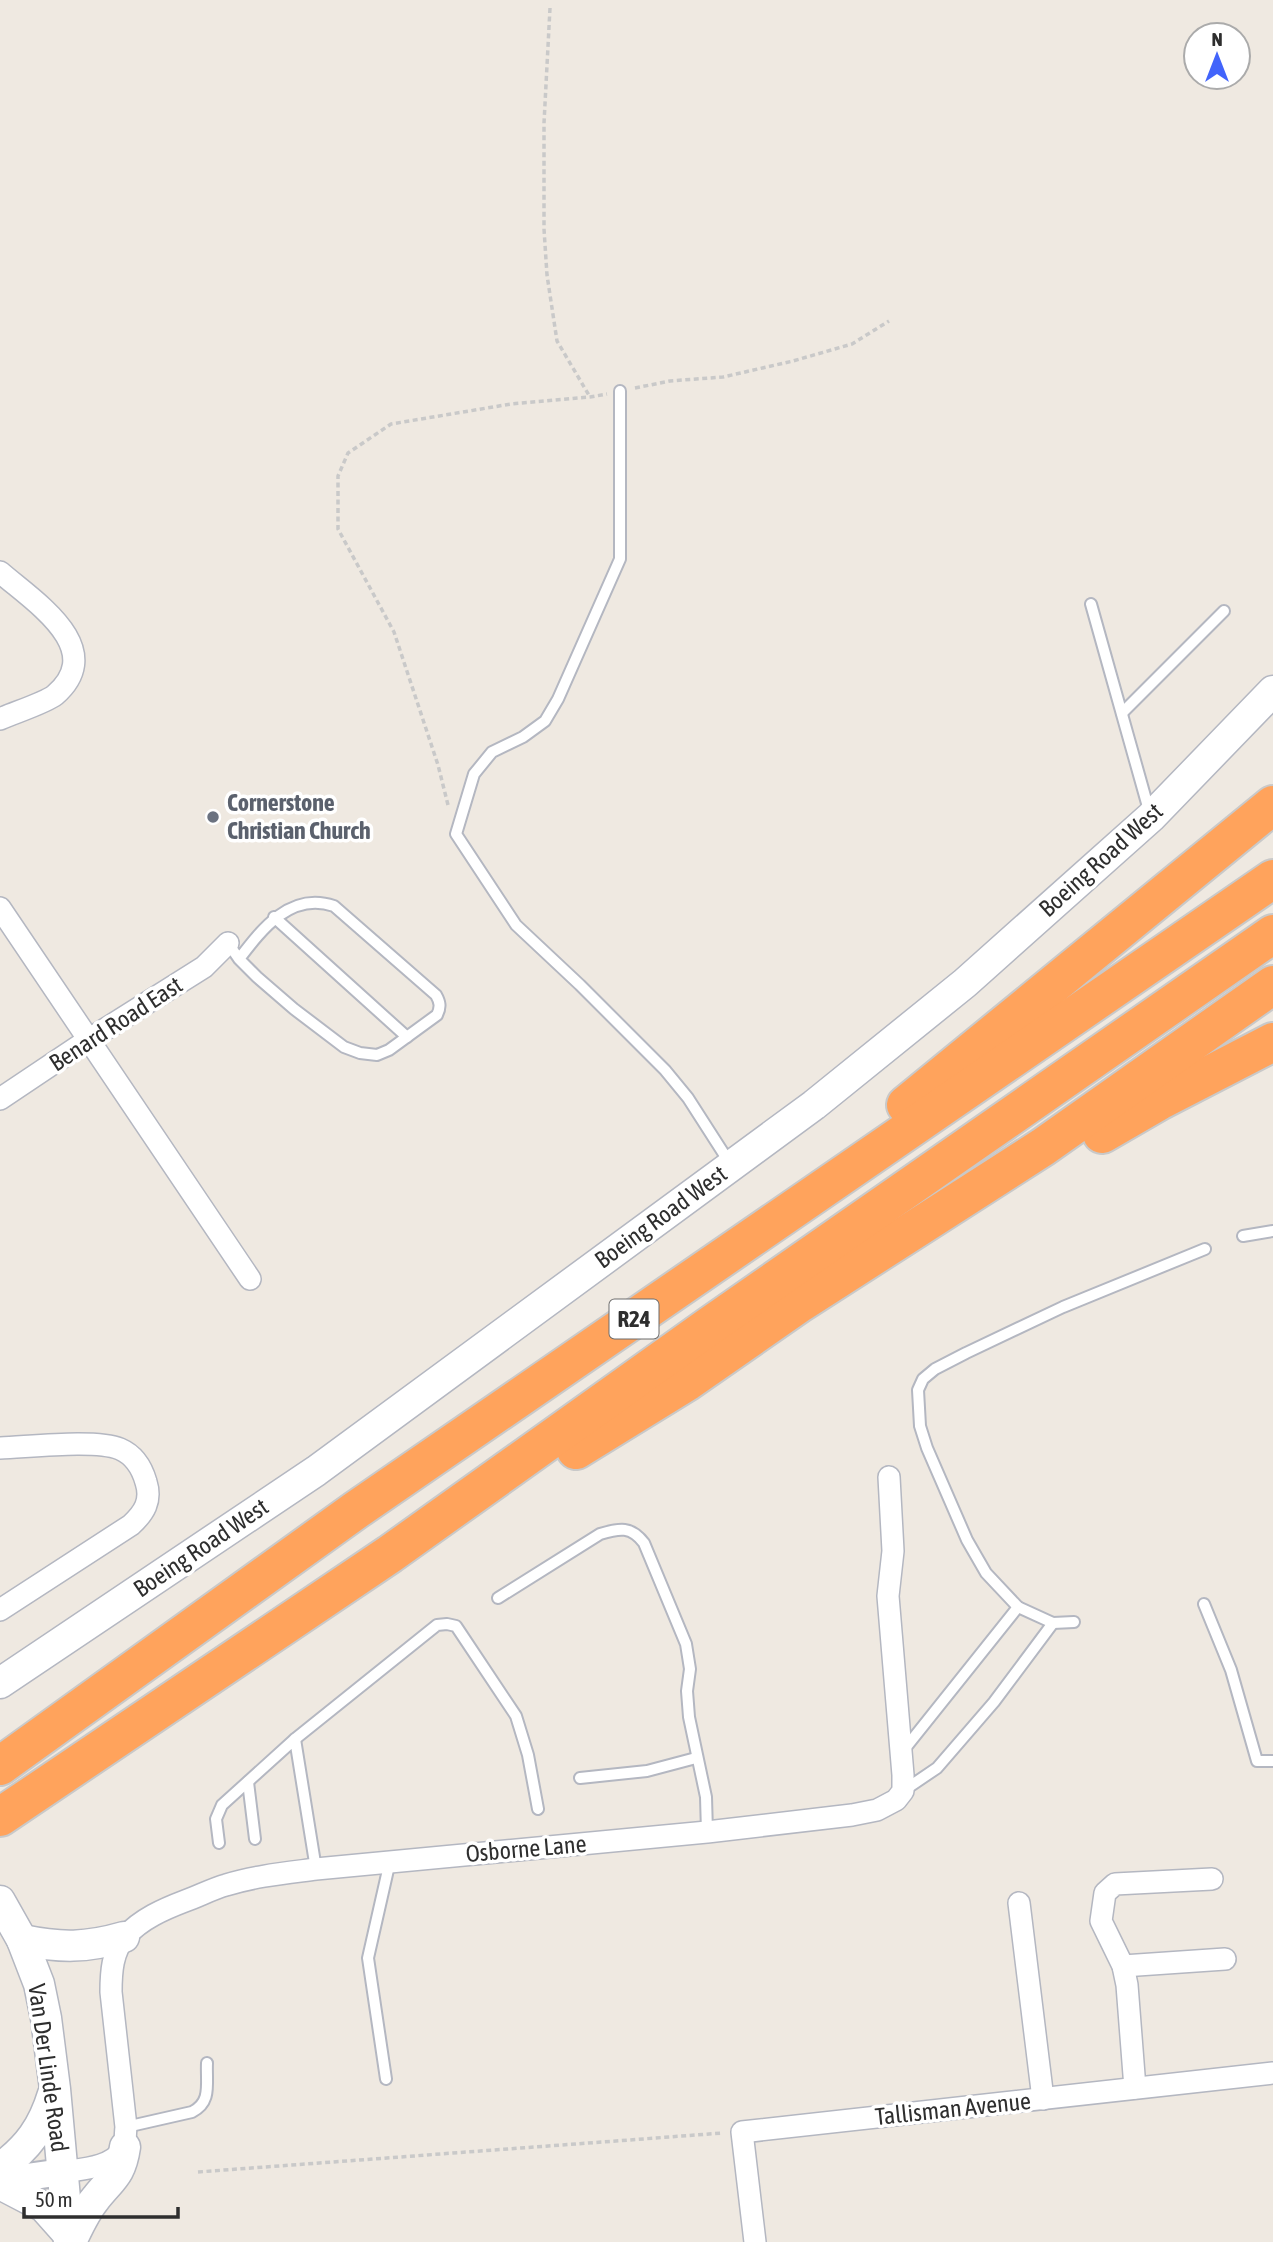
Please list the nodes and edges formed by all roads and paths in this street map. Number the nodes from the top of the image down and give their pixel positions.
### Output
1 (550, 8) dead end
2 (889, 321) dead end
3 (620, 391) junction
4 (590, 397) junction
5 (0, 572) edge
6 (1091, 604) dead end
7 (1224, 611) dead end
8 (1273, 691) edge
9 (1122, 713) junction
10 (0, 719) edge
11 (1273, 804) edge
12 (1151, 817) junction
13 (456, 834) junction
14 (1273, 879) edge
15 (0, 908) edge
16 (274, 917) junction
17 (1273, 934) edge
18 (234, 951) junction
19 (1273, 985) edge
20 (407, 1037) junction
21 (88, 1040) junction
22 (1273, 1042) edge
23 (0, 1099) edge
24 (731, 1165) junction
25 (1273, 1231) edge
26 (1243, 1236) dead end
27 (1205, 1248) dead end
28 (250, 1279) dead end
29 (684, 1285) junction
30 (800, 1303) junction
31 (0, 1448) edge
32 (889, 1477) dead end
33 (390, 1554) junction
34 (498, 1598) dead end
35 (1204, 1604) dead end
36 (1018, 1607) junction
37 (0, 1610) edge
38 (1074, 1622) dead end
39 (1053, 1623) junction
40 (221, 1668) junction
41 (0, 1683) edge
42 (295, 1739) junction
43 (901, 1753) junction
44 (696, 1758) junction
45 (1273, 1761) edge
46 (0, 1766) edge
47 (580, 1778) dead end
48 (248, 1782) junction
49 (903, 1791) junction
50 (538, 1809) dead end
51 (0, 1817) edge
52 (707, 1832) junction
53 (255, 1839) dead end
54 (0, 1842) edge
55 (219, 1843) dead end
56 (390, 1861) junction
57 (316, 1869) junction
58 (1212, 1879) dead end
59 (0, 1901) edge
60 (1020, 1903) dead end
61 (124, 1937) junction
62 (22, 1940) junction
63 (1225, 1959) dead end
64 (1123, 1966) junction
65 (207, 2063) dead end
66 (1273, 2073) edge
67 (386, 2079) dead end
68 (1135, 2088) junction
69 (55, 2089) junction
70 (1043, 2099) junction
71 (742, 2132) junction
72 (125, 2137) junction
73 (0, 2168) edge
74 (62, 2172) junction
75 (198, 2172) dead end
76 (0, 2183) edge
77 (69, 2239) edge
78 (755, 2242) edge

1 - 4 path
2 - 3 path
3 - 4 path
3 - 13 lane
4 - 13 path
5 - 10 street
6 - 9 lane
7 - 9 lane
8 - 12 main road, Boeing Road West
9 - 12 lane
11 - 29 highway
12 - 24 main road, Boeing Road West
13 - 24 lane
14 - 29 highway, R24
15 - 21 street
16 - 18 lane
16 - 20 lane
16 - 20 lane
17 - 33 highway, R24
18 - 20 lane
18 - 21 street, Benard Road East
19 - 30 highway
21 - 23 street, Benard Road East
21 - 28 street
22 - 30 highway
24 - 41 main road, Boeing Road West
25 - 26 lane
27 - 36 lane
29 - 46 highway, R24
30 - 33 highway
31 - 37 street
32 - 43 street
33 - 40 highway, R24
34 - 44 lane
35 - 45 lane
36 - 39 lane
36 - 43 lane
38 - 39 lane
39 - 49 lane
40 - 51 highway, R24
40 - 54 highway
42 - 48 lane
42 - 50 lane
42 - 57 lane
43 - 49 street
44 - 47 lane
44 - 52 lane
48 - 53 lane
48 - 55 lane
49 - 52 street, Osborne Lane
52 - 56 street, Osborne Lane
56 - 57 street, Osborne Lane
56 - 67 lane
57 - 61 street, Osborne Lane
58 - 64 street
59 - 62 main road, Van Der Linde Road
60 - 70 street
61 - 62 main road
61 - 72 street
62 - 69 main road, Van Der Linde Road
63 - 64 street
64 - 68 street
65 - 72 lane
66 - 68 street, Tallisman Avenue
68 - 70 street, Tallisman Avenue
69 - 73 main road
69 - 74 main road, Van Der Linde Road
70 - 71 street, Tallisman Avenue
71 - 75 path
71 - 78 street
72 - 74 street
72 - 77 main road
74 - 76 street
74 - 77 main road, Van Der Linde Road
76 - 77 main road

